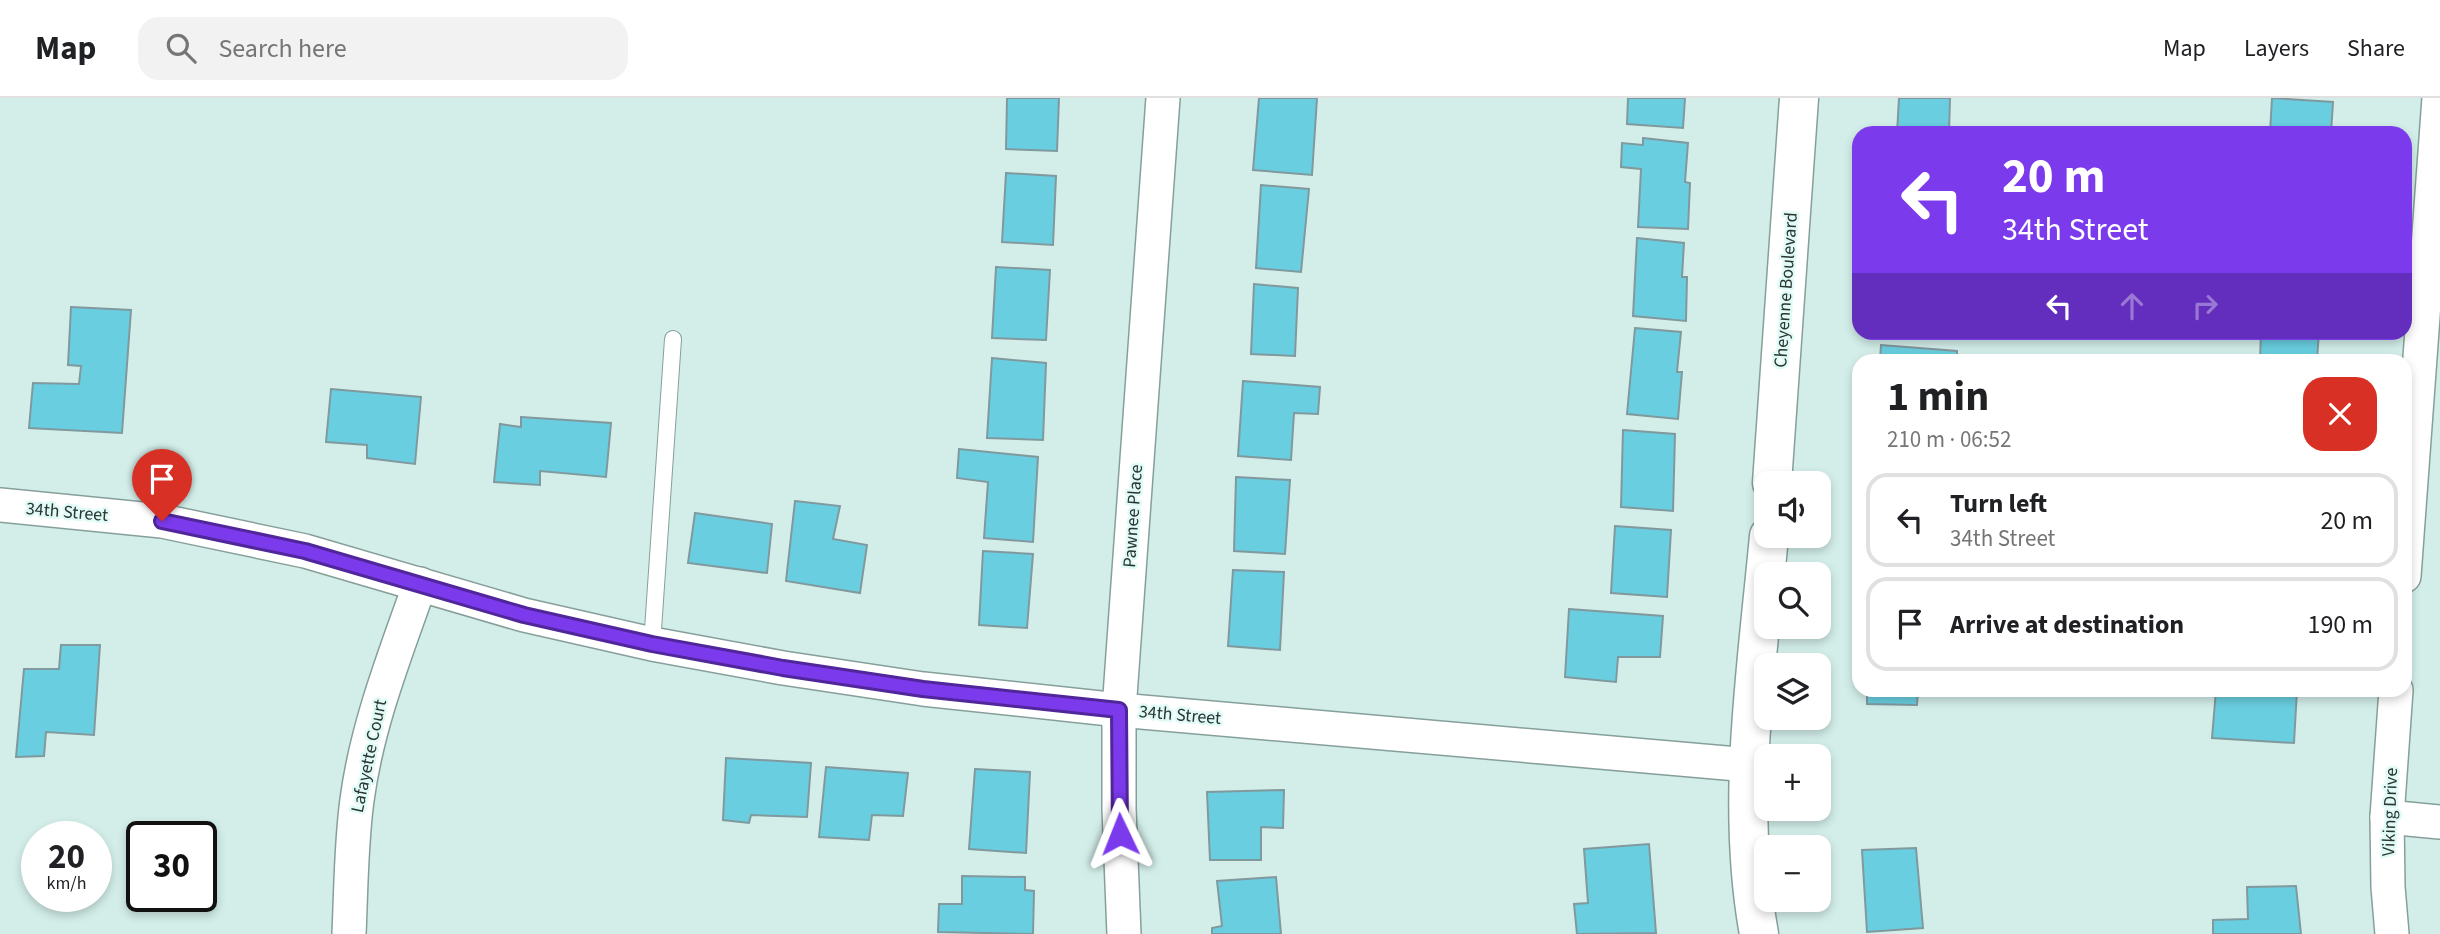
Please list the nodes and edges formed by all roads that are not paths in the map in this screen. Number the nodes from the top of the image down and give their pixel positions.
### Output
1 (1163, 98) edge
2 (1799, 98) edge
3 (2439, 98) edge
4 (673, 339) dead end
5 (2412, 467) edge
6 (1773, 471) edge
7 (0, 505) edge
8 (1768, 548) edge
9 (420, 584) junction
10 (652, 644) junction
11 (2396, 697) edge
12 (1119, 710) junction
13 (1749, 765) junction
14 (2387, 817) junction
15 (2440, 822) edge
16 (349, 934) edge
17 (1124, 934) edge
18 (1759, 934) edge
19 (2392, 934) edge

1 - 12 street, Pawnee Place
2 - 6 street, Cheyenne Boulevard
3 - 5 street
4 - 10 lane
7 - 9 street, 34th Street
8 - 13 street
9 - 10 street, 34th Street
9 - 16 street, Lafayette Court
10 - 12 street, 34th Street
11 - 14 street, Viking Drive
12 - 13 street, 34th Street
12 - 17 street, Pawnee Place
13 - 18 street
14 - 15 street
14 - 19 street, Viking Drive

